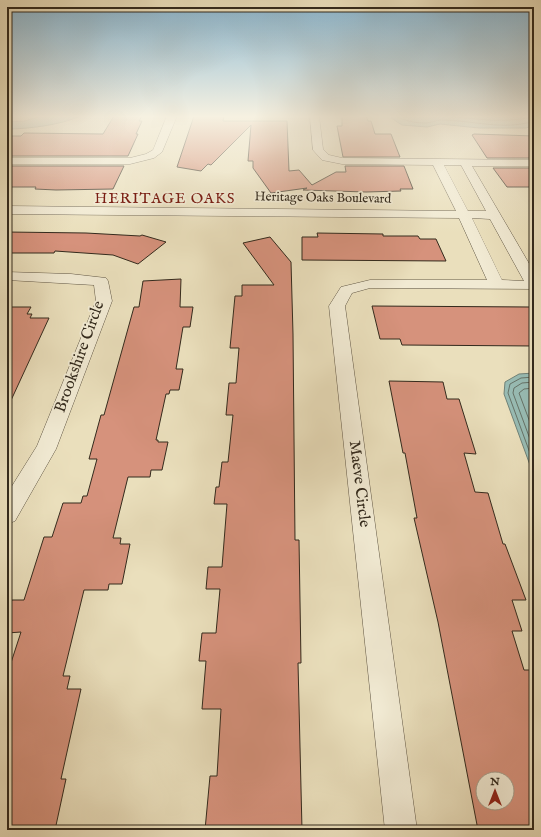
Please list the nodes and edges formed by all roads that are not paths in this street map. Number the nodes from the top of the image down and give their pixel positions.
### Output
1 (152, 155) edge
2 (323, 155) edge
3 (7, 161) edge
4 (438, 162) junction
5 (465, 162) junction
6 (534, 163) edge
7 (450, 185) junction
8 (478, 186) junction
9 (7, 210) edge
10 (464, 215) junction
11 (494, 215) junction
12 (494, 244) junction
13 (7, 276) edge
14 (496, 284) junction
15 (534, 285) edge
16 (7, 514) edge
17 (401, 830) edge

1 - 3 street
2 - 4 street
4 - 5 street
4 - 7 street, Maeve Circle
5 - 6 street
5 - 8 street, Maeve Circle
7 - 8 street
7 - 10 street, Maeve Circle
8 - 11 street, Maeve Circle
9 - 10 street, Heritage Oaks Boulevard
10 - 11 street, Heritage Oaks Boulevard
10 - 12 street, Maeve Circle
11 - 12 street, Maeve Circle
12 - 14 street, Maeve Circle
12 - 15 street, Maeve Circle
13 - 16 street, Brookshire Circle
14 - 15 street, Maeve Circle
14 - 17 street, Maeve Circle

